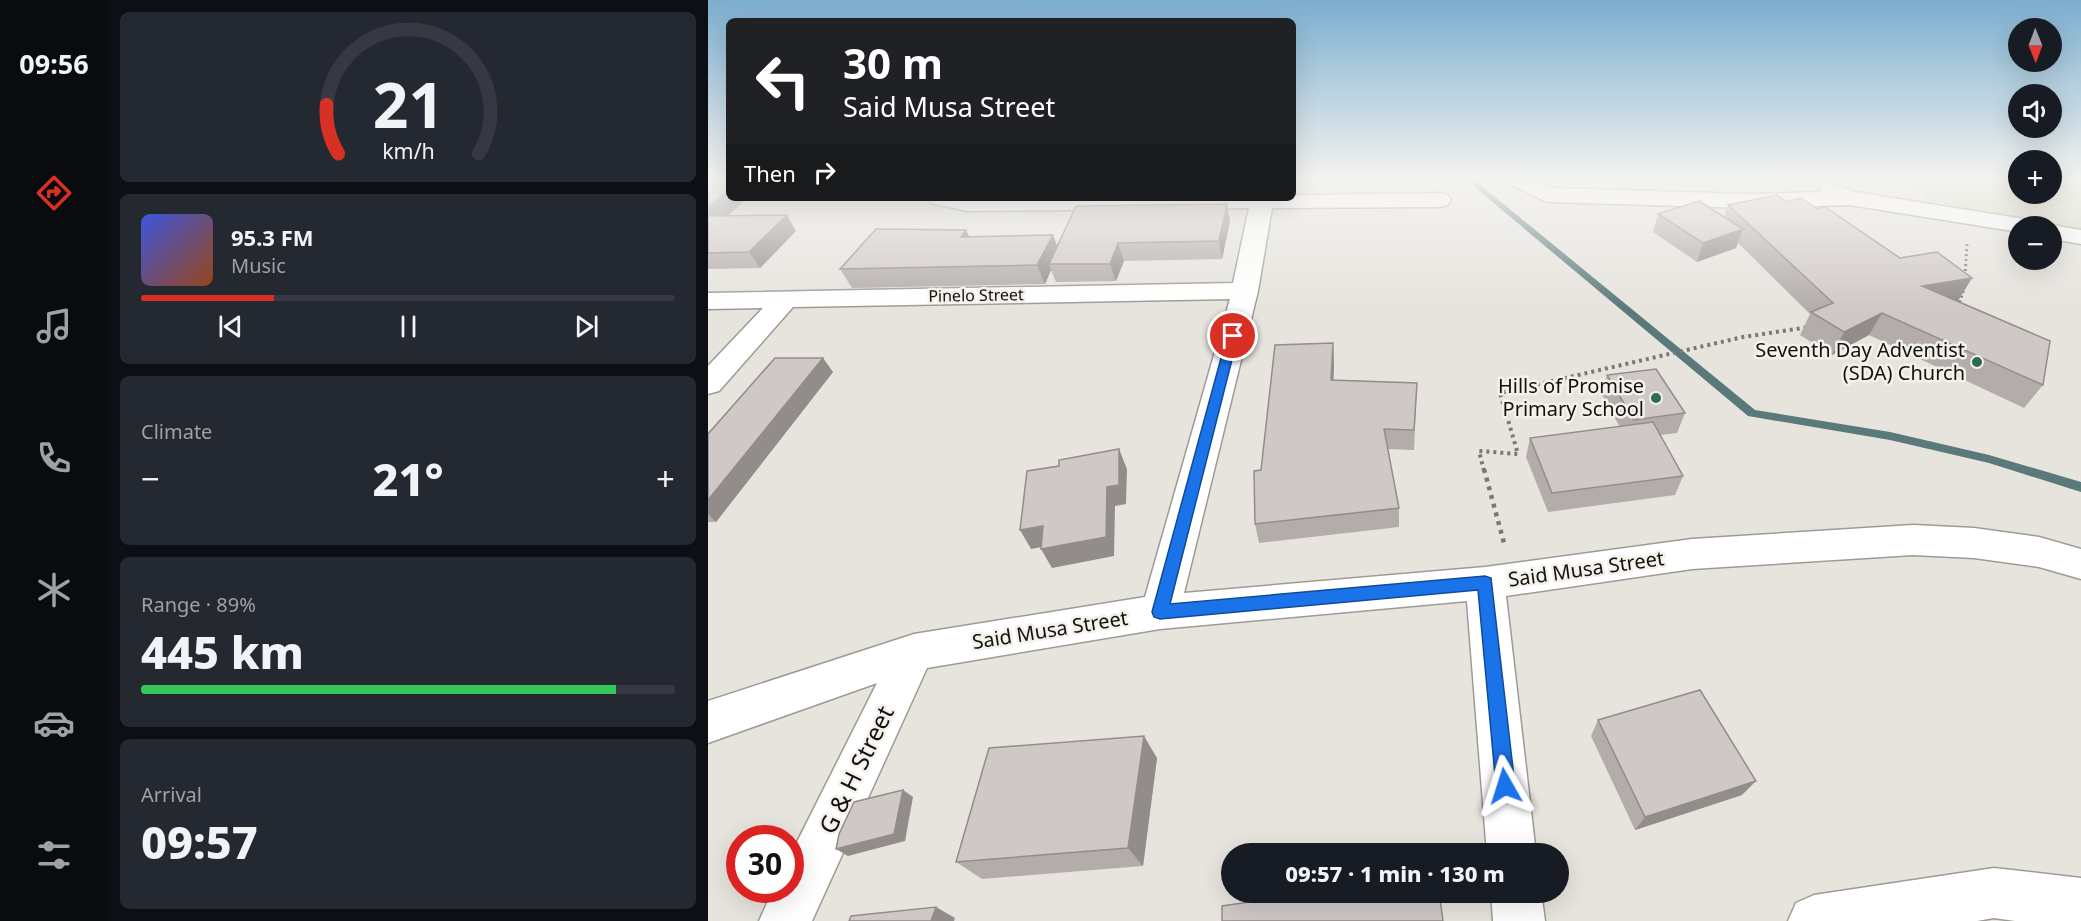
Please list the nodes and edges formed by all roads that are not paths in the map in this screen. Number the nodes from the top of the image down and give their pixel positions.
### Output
1 (1258, 222) edge
2 (2062, 234) edge
3 (2081, 237) edge
4 (1245, 291) junction
5 (786, 299) junction
6 (708, 301) edge
7 (708, 384) edge
8 (2081, 564) edge
9 (1500, 581) junction
10 (1160, 612) junction
11 (914, 652) junction
12 (708, 722) edge
13 (1512, 843) edge
14 (1517, 903) edge
15 (2081, 904) edge
16 (785, 921) edge
17 (1519, 921) edge
18 (1814, 921) edge

1 - 4 street
2 - 3 street
4 - 5 street, Pinelo Street
4 - 10 street
5 - 6 street, Pinelo Street
5 - 7 street
8 - 9 street, Said Musa Street
9 - 10 street, Said Musa Street
9 - 13 street
10 - 11 street, Said Musa Street
11 - 12 street, Said Musa Street
11 - 16 street, G & H Street
14 - 17 street
15 - 18 street

